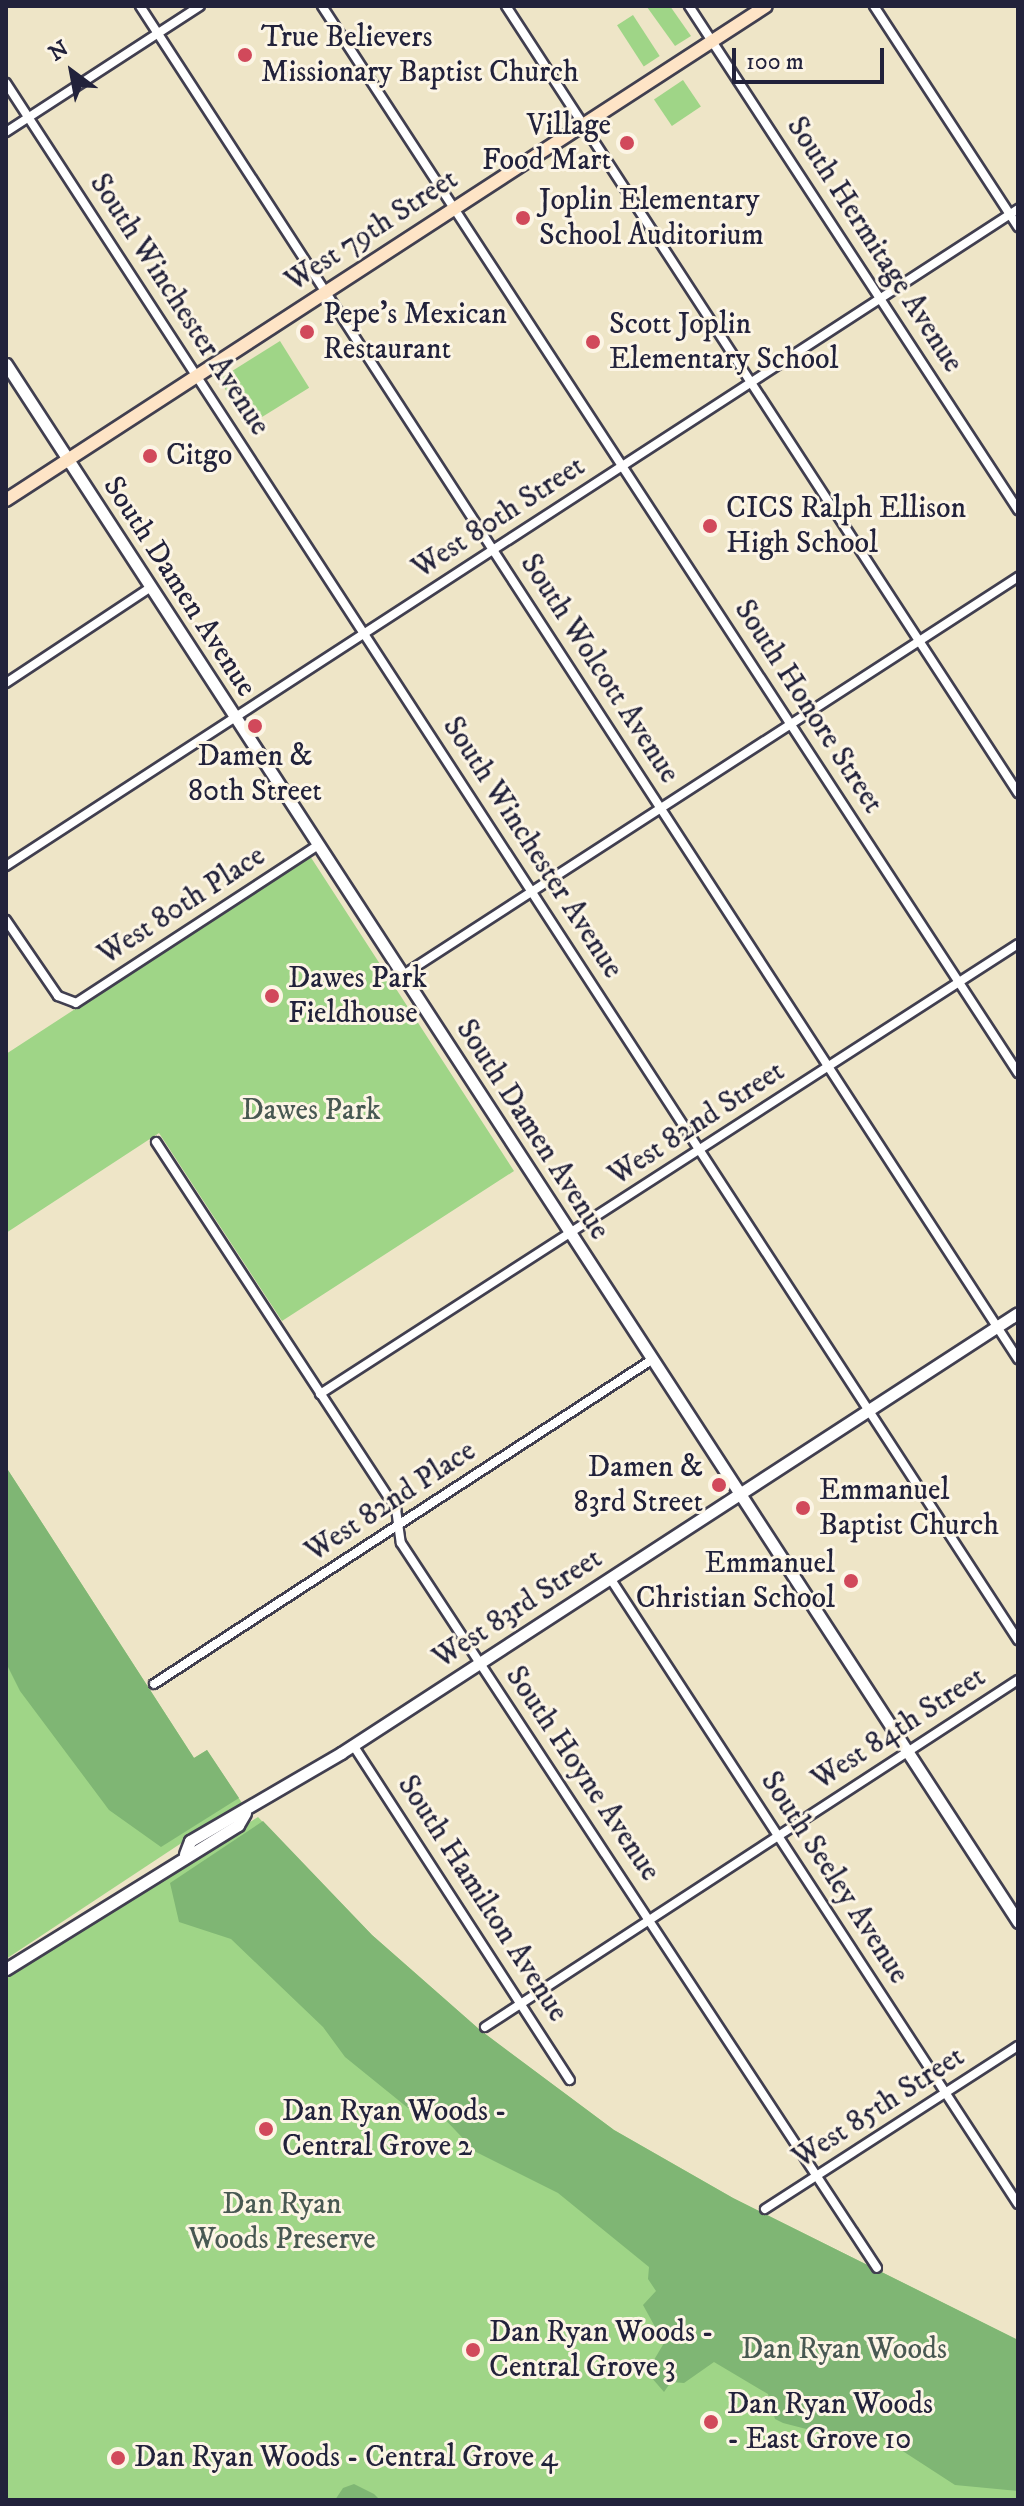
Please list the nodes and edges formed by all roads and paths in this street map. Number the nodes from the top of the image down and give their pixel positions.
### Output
1 (140, 6) edge
2 (200, 6) edge
3 (322, 6) edge
4 (506, 6) edge
5 (689, 6) edge
6 (766, 6) edge
7 (874, 6) edge
8 (158, 34) junction
9 (712, 41) junction
10 (6, 83) edge
11 (29, 118) junction
12 (584, 124) junction
13 (6, 132) edge
14 (454, 208) junction
15 (1014, 212) edge
16 (1018, 227) edge
17 (326, 291) junction
18 (880, 299) junction
19 (6, 364) edge
20 (197, 375) junction
21 (752, 382) junction
22 (67, 459) junction
23 (623, 466) junction
24 (6, 500) edge
25 (1018, 510) edge
26 (494, 550) junction
27 (1018, 577) edge
28 (151, 587) junction
29 (364, 634) junction
30 (919, 641) junction
31 (6, 683) edge
32 (235, 717) junction
33 (790, 724) junction
34 (1018, 793) edge
35 (661, 808) junction
36 (318, 845) junction
37 (6, 866) edge
38 (532, 892) junction
39 (6, 920) edge
40 (1018, 944) edge
41 (403, 975) junction
42 (959, 982) junction
43 (829, 1067) junction
44 (1018, 1073) edge
45 (156, 1142) dead end
46 (700, 1151) junction
47 (570, 1232) junction
48 (1018, 1313) edge
49 (997, 1327) junction
50 (653, 1359) junction
51 (1018, 1359) edge
52 (320, 1394) junction
53 (869, 1410) junction
54 (740, 1494) junction
55 (398, 1526) junction
56 (610, 1578) junction
57 (1018, 1640) edge
58 (480, 1663) junction
59 (1018, 1680) edge
60 (154, 1684) dead end
61 (353, 1745) junction
62 (908, 1752) junction
63 (778, 1836) junction
64 (650, 1919) junction
65 (1018, 1922) edge
66 (6, 1969) edge
67 (521, 2003) junction
68 (485, 2027) dead end
69 (1018, 2046) edge
70 (570, 2080) dead end
71 (946, 2093) junction
72 (817, 2177) junction
73 (1018, 2204) edge
74 (765, 2209) dead end
75 (877, 2268) dead end

1 - 8 street, South Wolcott Avenue
2 - 8 street
3 - 14 street, South Honore Street
4 - 12 street
5 - 9 street, South Hermitage Avenue
6 - 9 main road, West 79th Street
7 - 15 street
8 - 11 street
8 - 17 street, South Wolcott Avenue
9 - 12 main road, West 79th Street
9 - 18 street, South Hermitage Avenue
10 - 11 street, South Winchester Avenue
11 - 13 street
11 - 20 street, South Winchester Avenue
12 - 14 main road, West 79th Street
12 - 21 street
14 - 17 main road, West 79th Street
14 - 23 street, South Honore Street
15 - 16 street
15 - 18 street, West 80th Street
17 - 20 main road, West 79th Street
17 - 26 street, South Wolcott Avenue
18 - 21 street, West 80th Street
18 - 25 street, South Hermitage Avenue
19 - 22 street, South Damen Avenue
20 - 22 main road, West 79th Street
20 - 29 street, South Winchester Avenue
21 - 23 street, West 80th Street
21 - 30 street
22 - 24 main road, West 79th Street
22 - 28 street, South Damen Avenue
23 - 26 street, West 80th Street
23 - 33 street, South Honore Street
26 - 29 street, West 80th Street
26 - 35 street, South Wolcott Avenue
27 - 30 street
28 - 31 street
28 - 32 street, South Damen Avenue
29 - 32 street, West 80th Street
29 - 38 street, South Winchester Avenue
30 - 33 street
30 - 34 street
32 - 36 street, South Damen Avenue
32 - 37 street, West 80th Street
33 - 35 street
33 - 42 street, South Honore Street
35 - 38 street
35 - 43 street, South Wolcott Avenue
36 - 39 street, West 80th Place
36 - 41 street, South Damen Avenue
38 - 41 street
38 - 46 street, South Winchester Avenue
40 - 42 street, West 82nd Street
41 - 47 street, South Damen Avenue
42 - 43 street, West 82nd Street
42 - 44 street, South Honore Street
43 - 46 street, West 82nd Street
43 - 49 street, South Wolcott Avenue
45 - 52 street, South Hoyne Avenue
46 - 47 street, West 82nd Street
46 - 53 street, South Winchester Avenue
47 - 50 street, South Damen Avenue
47 - 52 street, West 82nd Street
48 - 49 street, West 83rd Street
49 - 51 street, South Wolcott Avenue
49 - 53 street, West 83rd Street
50 - 54 street, South Damen Avenue
50 - 55 street, West 82nd Place
52 - 55 street, South Hoyne Avenue
53 - 54 street, West 83rd Street
53 - 57 street, South Winchester Avenue
54 - 56 street, West 83rd Street
54 - 62 street, South Damen Avenue
55 - 58 street, South Hoyne Avenue
55 - 60 street, West 82nd Place
56 - 58 street, West 83rd Street
56 - 63 street, South Seeley Avenue
58 - 61 street, West 83rd Street
58 - 64 street, South Hoyne Avenue
59 - 62 street, West 84th Street
61 - 66 street, West 83rd Street
61 - 67 street, South Hamilton Avenue
62 - 63 street, West 84th Street
62 - 65 street, South Damen Avenue
63 - 64 street, West 84th Street
63 - 71 street, South Seeley Avenue
64 - 67 street, West 84th Street
64 - 72 street, South Hoyne Avenue
67 - 68 street, West 84th Street
67 - 70 street, South Hamilton Avenue
69 - 71 street, West 85th Street
71 - 72 street, West 85th Street
71 - 73 street, South Seeley Avenue
72 - 74 street, West 85th Street
72 - 75 street, South Hoyne Avenue

